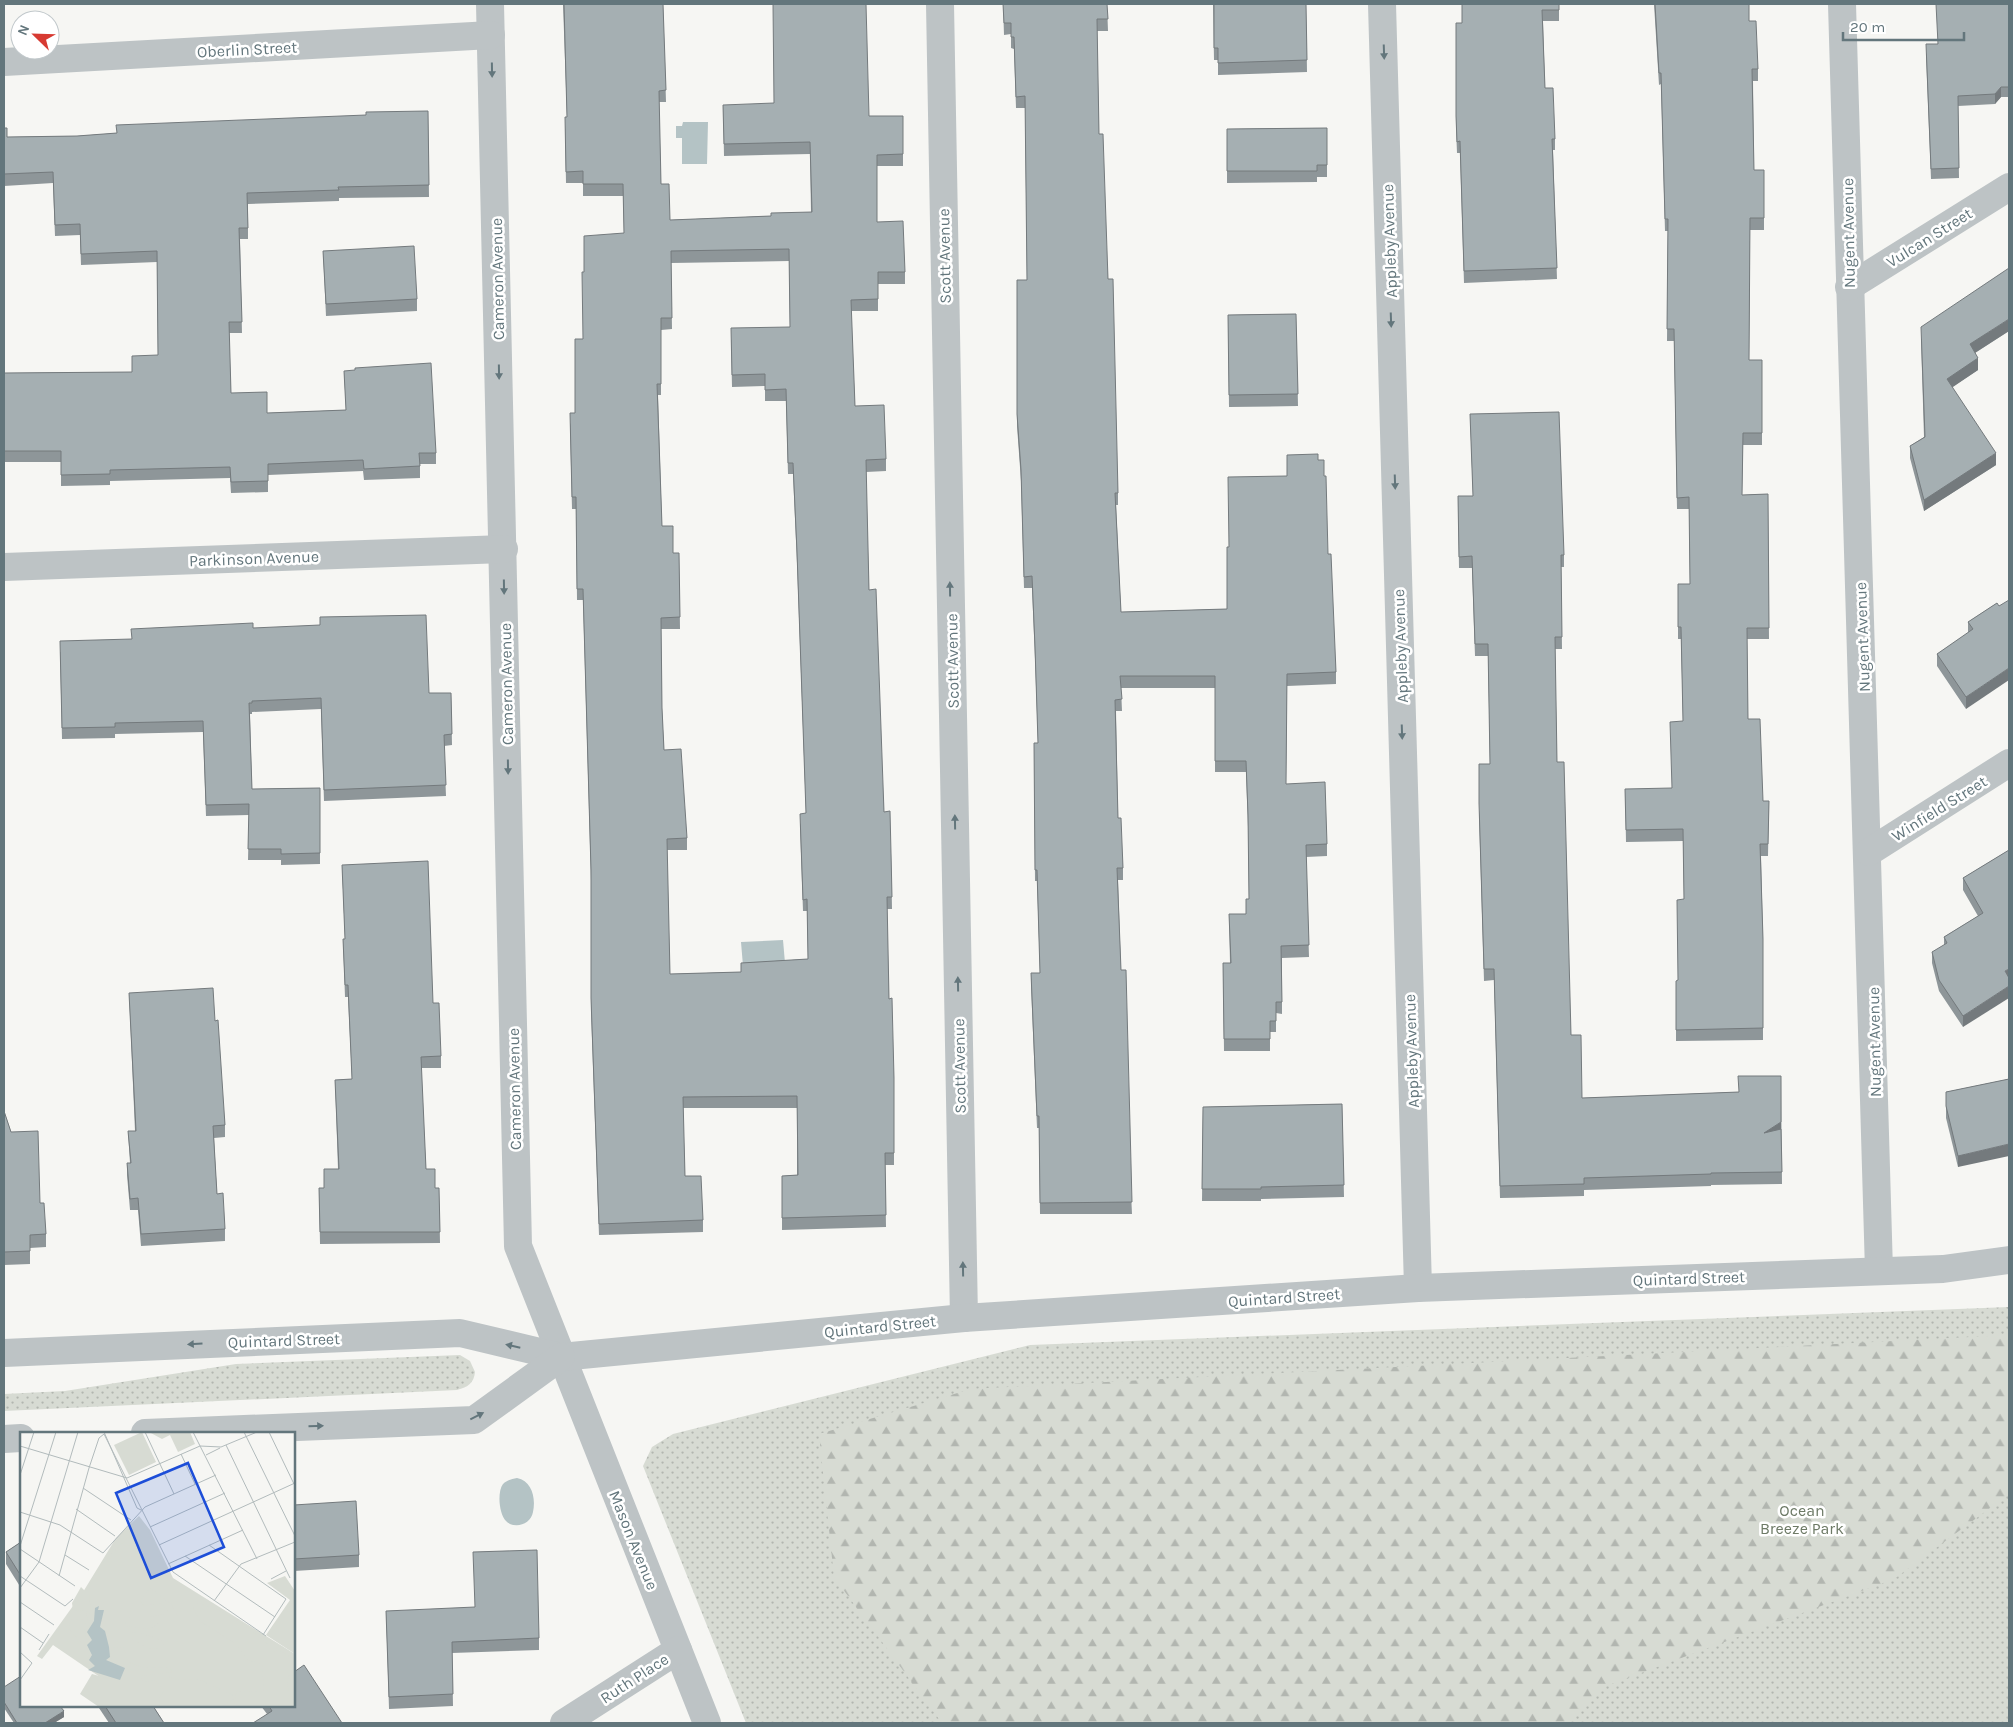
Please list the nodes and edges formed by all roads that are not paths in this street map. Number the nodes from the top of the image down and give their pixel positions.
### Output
1 (490, 4) edge
2 (940, 4) edge
3 (1382, 4) edge
4 (1842, 4) edge
5 (491, 35) junction
6 (4, 62) edge
7 (2009, 187) edge
8 (1850, 287) junction
9 (504, 549) junction
10 (4, 567) edge
11 (2009, 763) edge
12 (1869, 852) junction
13 (2009, 1260) edge
14 (1879, 1271) junction
15 (1418, 1288) junction
16 (964, 1318) junction
17 (4, 1353) edge
18 (561, 1357) junction
19 (170, 1432) edge
20 (20, 1438) edge
21 (4, 1439) edge
22 (678, 1650) junction
23 (564, 1723) edge
24 (706, 1723) edge

1 - 5 street, Cameron Avenue
16 -> 2 street, Scott Avenue
3 -> 15 street, Appleby Avenue
4 - 8 street, Nugent Avenue
5 - 6 street, Oberlin Street
5 -> 9 street, Cameron Avenue
7 - 8 street, Vulcan Street
8 - 12 street, Nugent Avenue
9 - 10 street, Parkinson Avenue
9 -> 18 street, Cameron Avenue
11 - 12 street, Winfield Street
12 - 14 street, Nugent Avenue
13 - 14 street, Quintard Street
14 - 15 street, Quintard Street
15 - 16 street, Quintard Street
16 - 18 street, Quintard Street
18 -> 17 street, Quintard Street
19 -> 18 street
18 - 22 street, Mason Avenue
20 - 21 street
22 - 23 street, Ruth Place
22 - 24 street, Mason Avenue

